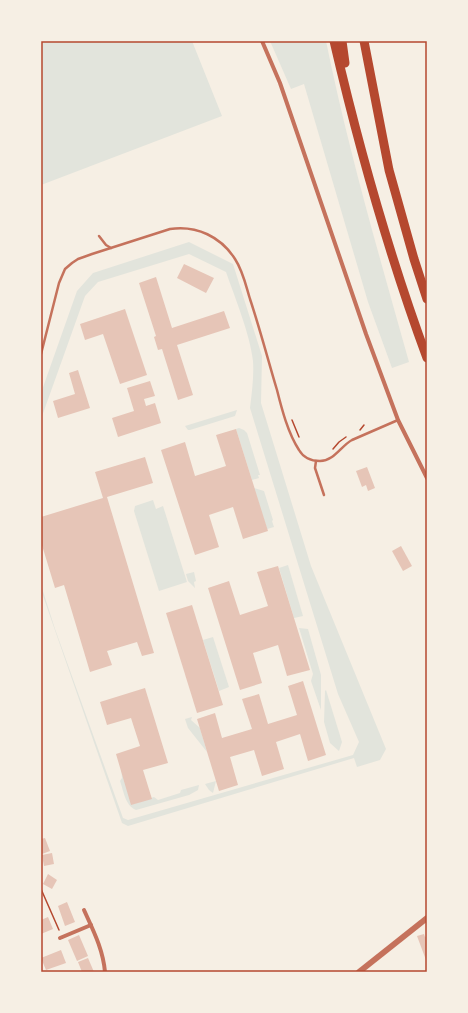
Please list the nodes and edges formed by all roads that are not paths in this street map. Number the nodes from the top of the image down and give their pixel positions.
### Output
1 (262, 41) edge
2 (334, 41) edge
3 (342, 41) edge
4 (364, 41) edge
5 (370, 41) edge
6 (375, 99) junction
7 (363, 153) junction
8 (99, 236) dead end
9 (111, 248) junction
10 (427, 299) edge
11 (43, 342) edge
12 (41, 354) edge
13 (427, 358) edge
14 (398, 420) junction
15 (316, 461) junction
16 (427, 478) edge
17 (324, 496) dead end
18 (84, 910) dead end
19 (427, 918) edge
20 (91, 925) junction
21 (60, 938) dead end
22 (105, 972) edge
23 (359, 972) edge

1 - 14 street
2 - 7 highway
3 - 7 highway
4 - 6 highway
5 - 6 highway
6 - 10 highway
7 - 13 highway
8 - 9 lane
9 - 11 lane
9 - 15 lane
11 - 12 lane
14 - 15 lane
14 - 16 street
15 - 17 lane
18 - 20 street
19 - 23 street
20 - 21 street
20 - 22 street

